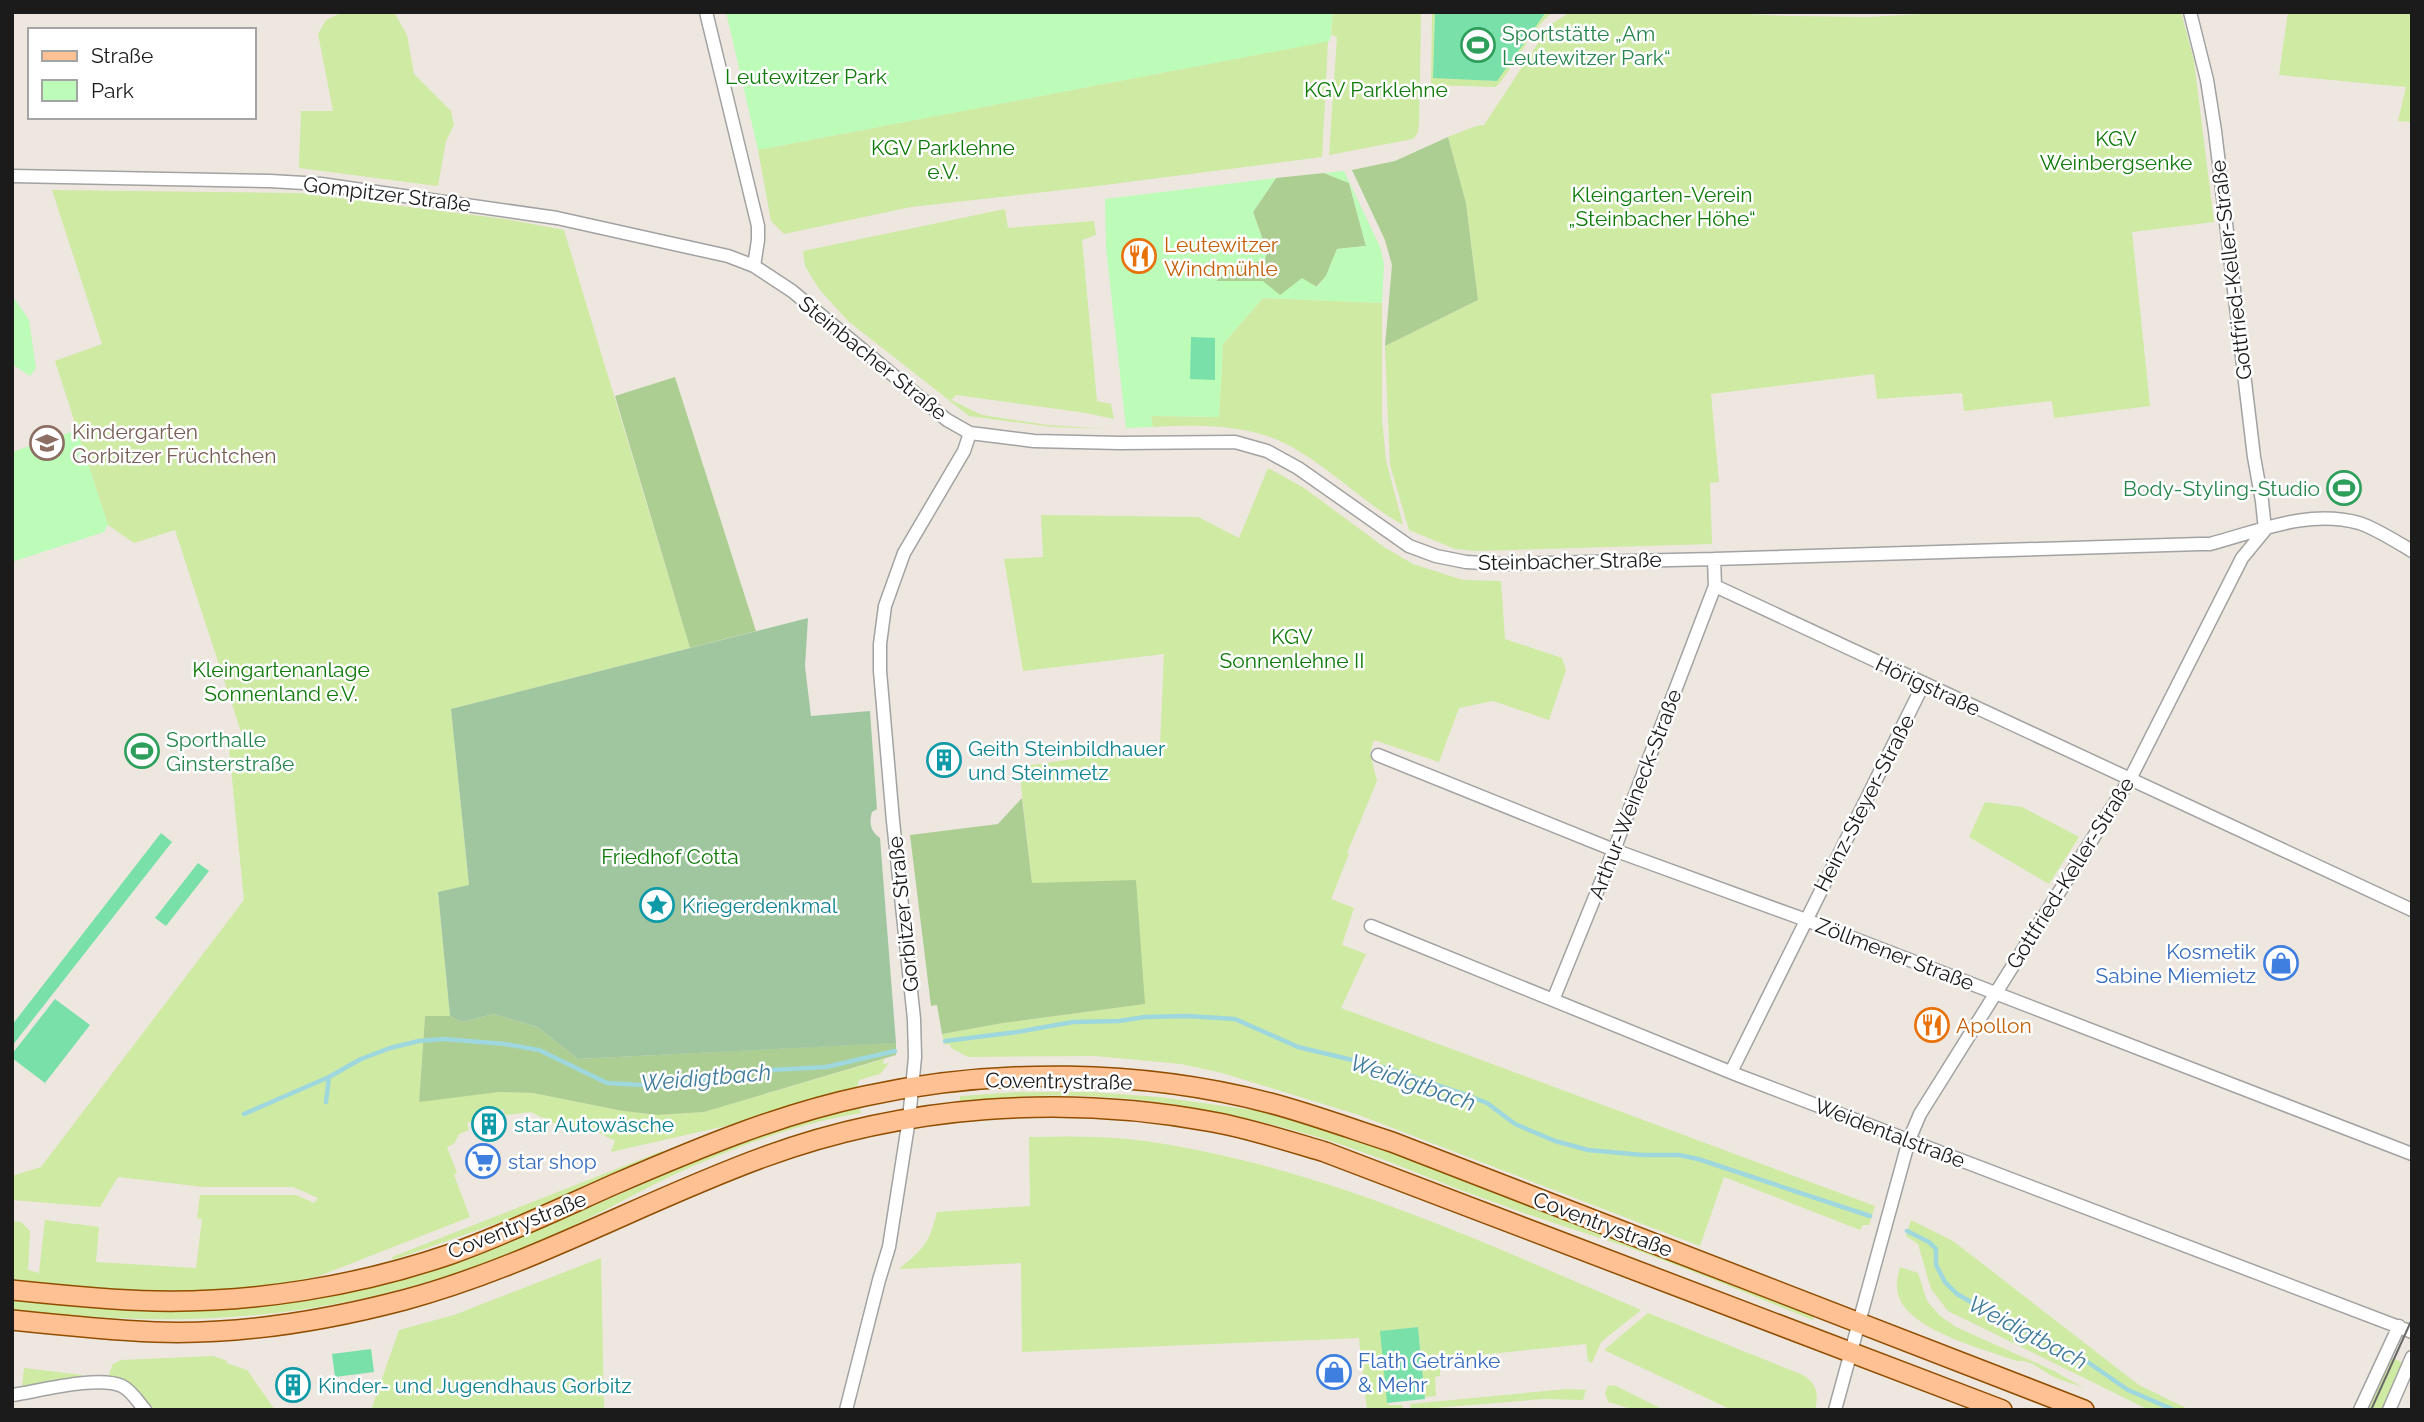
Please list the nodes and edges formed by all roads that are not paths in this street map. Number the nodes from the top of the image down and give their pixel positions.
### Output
1 (706, 12) edge
2 (2190, 12) edge
3 (12, 176) edge
4 (754, 266) junction
5 (970, 433) junction
6 (2265, 530) junction
7 (2412, 551) edge
8 (1714, 559) junction
9 (1715, 586) junction
10 (1923, 685) junction
11 (1378, 755) dead end
12 (2130, 779) junction
13 (1614, 850) junction
14 (2412, 909) edge
15 (1806, 920) junction
16 (1371, 926) dead end
17 (1994, 993) junction
18 (1553, 1000) junction
19 (1731, 1072) junction
20 (912, 1088) junction
21 (909, 1119) junction
22 (1909, 1140) junction
23 (2412, 1154) edge
24 (12, 1290) edge
25 (12, 1320) edge
26 (1860, 1322) junction
27 (2399, 1326) junction
28 (2412, 1332) edge
29 (1852, 1352) junction
30 (2412, 1357) edge
31 (12, 1395) edge
32 (145, 1410) edge
33 (846, 1410) edge
34 (1835, 1410) edge
35 (2002, 1410) edge
36 (2084, 1410) edge
37 (2360, 1410) edge
38 (2389, 1410) edge

1 - 4 street
2 - 6 street, Gottfried-Keller-Straße
3 - 4 street, Gompitzer Straße
4 - 5 street, Steinbacher Straße
5 - 8 street, Steinbacher Straße
5 - 20 street, Gorbitzer Straße
6 - 7 street, Steinbacher Straße
6 - 8 street, Steinbacher Straße
6 - 12 street, Gottfried-Keller-Straße
8 - 9 street
9 - 10 street, Hörigstraße
9 - 13 street, Arthur-Weineck-Straße
10 - 12 street, Hörigstraße
10 - 15 street, Heinz-Steyer-Straße
11 - 13 street, Zöllmener Straße
12 - 14 street, Hörigstraße
12 - 17 street, Gottfried-Keller-Straße
13 - 15 street, Zöllmener Straße
13 - 18 street, Arthur-Weineck-Straße
15 - 17 street, Zöllmener Straße
15 - 19 street, Heinz-Steyer-Straße
16 - 18 street, Weidentalstraße
17 - 22 street, Gottfried-Keller-Straße
17 - 23 street, Zöllmener Straße
18 - 19 street, Weidentalstraße
19 - 22 street, Weidentalstraße
20 - 21 street, Gorbitzer Straße
20 - 24 main road, Coventrystraße
20 - 26 main road, Coventrystraße
21 - 25 main road, Coventrystraße
21 - 29 main road, Coventrystraße
21 - 33 street, Gorbitzer Straße
22 - 26 street, Gottfried-Keller-Straße
22 - 27 street, Weidentalstraße
26 - 29 street, Gottfried-Keller-Straße
26 - 36 main road, Coventrystraße
27 - 28 street, Weidentalstraße
27 - 37 street
29 - 34 street, Gottfried-Keller-Straße
29 - 35 main road, Coventrystraße
30 - 38 street
31 - 32 street

